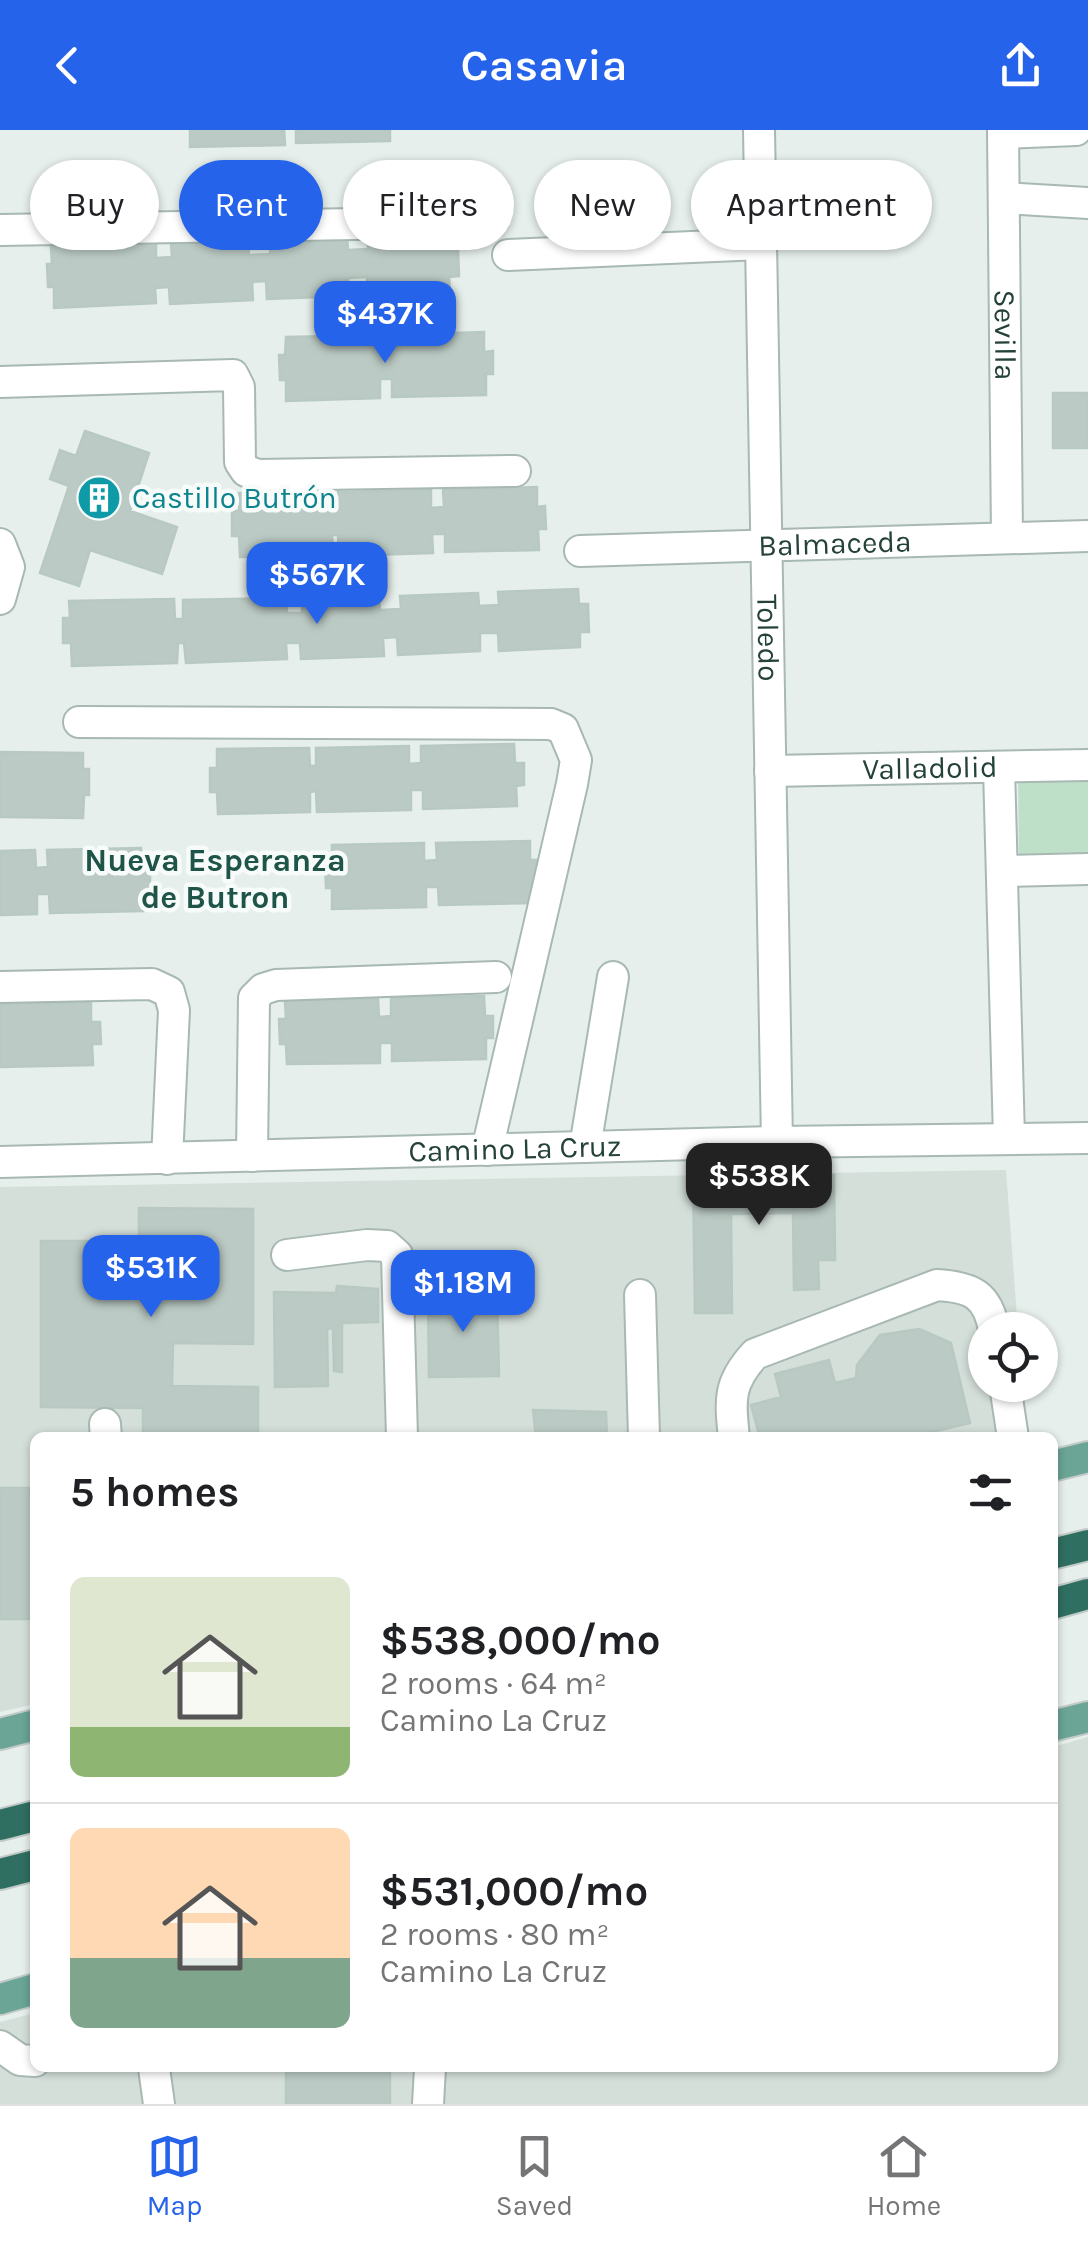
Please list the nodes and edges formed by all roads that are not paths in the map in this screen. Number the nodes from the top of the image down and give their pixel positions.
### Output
1 (758, 130) edge
2 (1076, 130) edge
3 (1003, 132) edge
4 (759, 160) edge
5 (1004, 198) junction
6 (1088, 203) edge
7 (343, 224) edge
8 (0, 230) edge
9 (691, 247) edge
10 (761, 250) edge
11 (508, 254) dead end
12 (0, 382) edge
13 (515, 471) dead end
14 (1088, 536) edge
15 (1007, 538) junction
16 (0, 544) edge
17 (766, 545) junction
18 (580, 551) dead end
19 (0, 599) edge
20 (79, 722) dead end
21 (1088, 766) edge
22 (999, 768) junction
23 (770, 771) junction
24 (1088, 869) edge
25 (1002, 871) junction
26 (613, 977) dead end
27 (496, 978) dead end
28 (0, 986) edge
29 (1009, 1138) junction
30 (1088, 1138) edge
31 (777, 1142) junction
32 (585, 1147) junction
33 (486, 1150) junction
34 (252, 1156) junction
35 (167, 1158) junction
36 (0, 1162) edge
37 (287, 1255) dead end
38 (640, 1295) dead end
39 (991, 1312) edge
40 (1008, 1402) edge
41 (402, 1432) edge
42 (644, 1432) edge
43 (733, 1432) edge
44 (1013, 1432) edge
45 (1088, 1457) edge
46 (1058, 1464) edge
47 (1088, 1545) edge
48 (1058, 1552) edge
49 (1088, 1594) edge
50 (1058, 1602) edge
51 (1088, 1717) edge
52 (1058, 1724) edge
53 (30, 1726) edge
54 (0, 1734) edge
55 (30, 1817) edge
56 (0, 1825) edge
57 (30, 1866) edge
58 (0, 1874) edge
59 (30, 1991) edge
60 (0, 1999) edge
61 (0, 2046) edge
62 (30, 2061) edge
63 (155, 2072) edge
64 (430, 2072) edge
65 (159, 2104) edge
66 (428, 2104) edge

1 - 4 street, Toledo
2 - 3 street
3 - 5 street, Sevilla
5 - 6 street
5 - 15 street, Sevilla
7 - 8 street
9 - 11 street
10 - 17 street, Toledo
12 - 13 street
14 - 15 street, Balmaceda
15 - 17 street, Balmaceda
16 - 19 street
17 - 18 street, Balmaceda
17 - 23 street, Toledo
20 - 33 street
21 - 22 street, Valladolid
22 - 23 street, Valladolid
22 - 25 street
23 - 31 street, Toledo
24 - 25 street
25 - 29 street
26 - 32 street
27 - 34 street
28 - 35 street
29 - 30 street, Camino La Cruz
29 - 31 street, Camino La Cruz
31 - 32 street, Camino La Cruz
32 - 33 street, Camino La Cruz
33 - 34 street, Camino La Cruz
34 - 35 street, Camino La Cruz
35 - 36 street, Camino La Cruz
37 - 41 street
38 - 42 street
39 - 43 street
40 - 44 street
45 - 46 main road
47 - 48 highway
49 - 50 highway
51 - 52 main road
53 - 54 main road
55 - 56 highway
57 - 58 highway
59 - 60 main road
61 - 62 street
63 - 65 street
64 - 66 street

